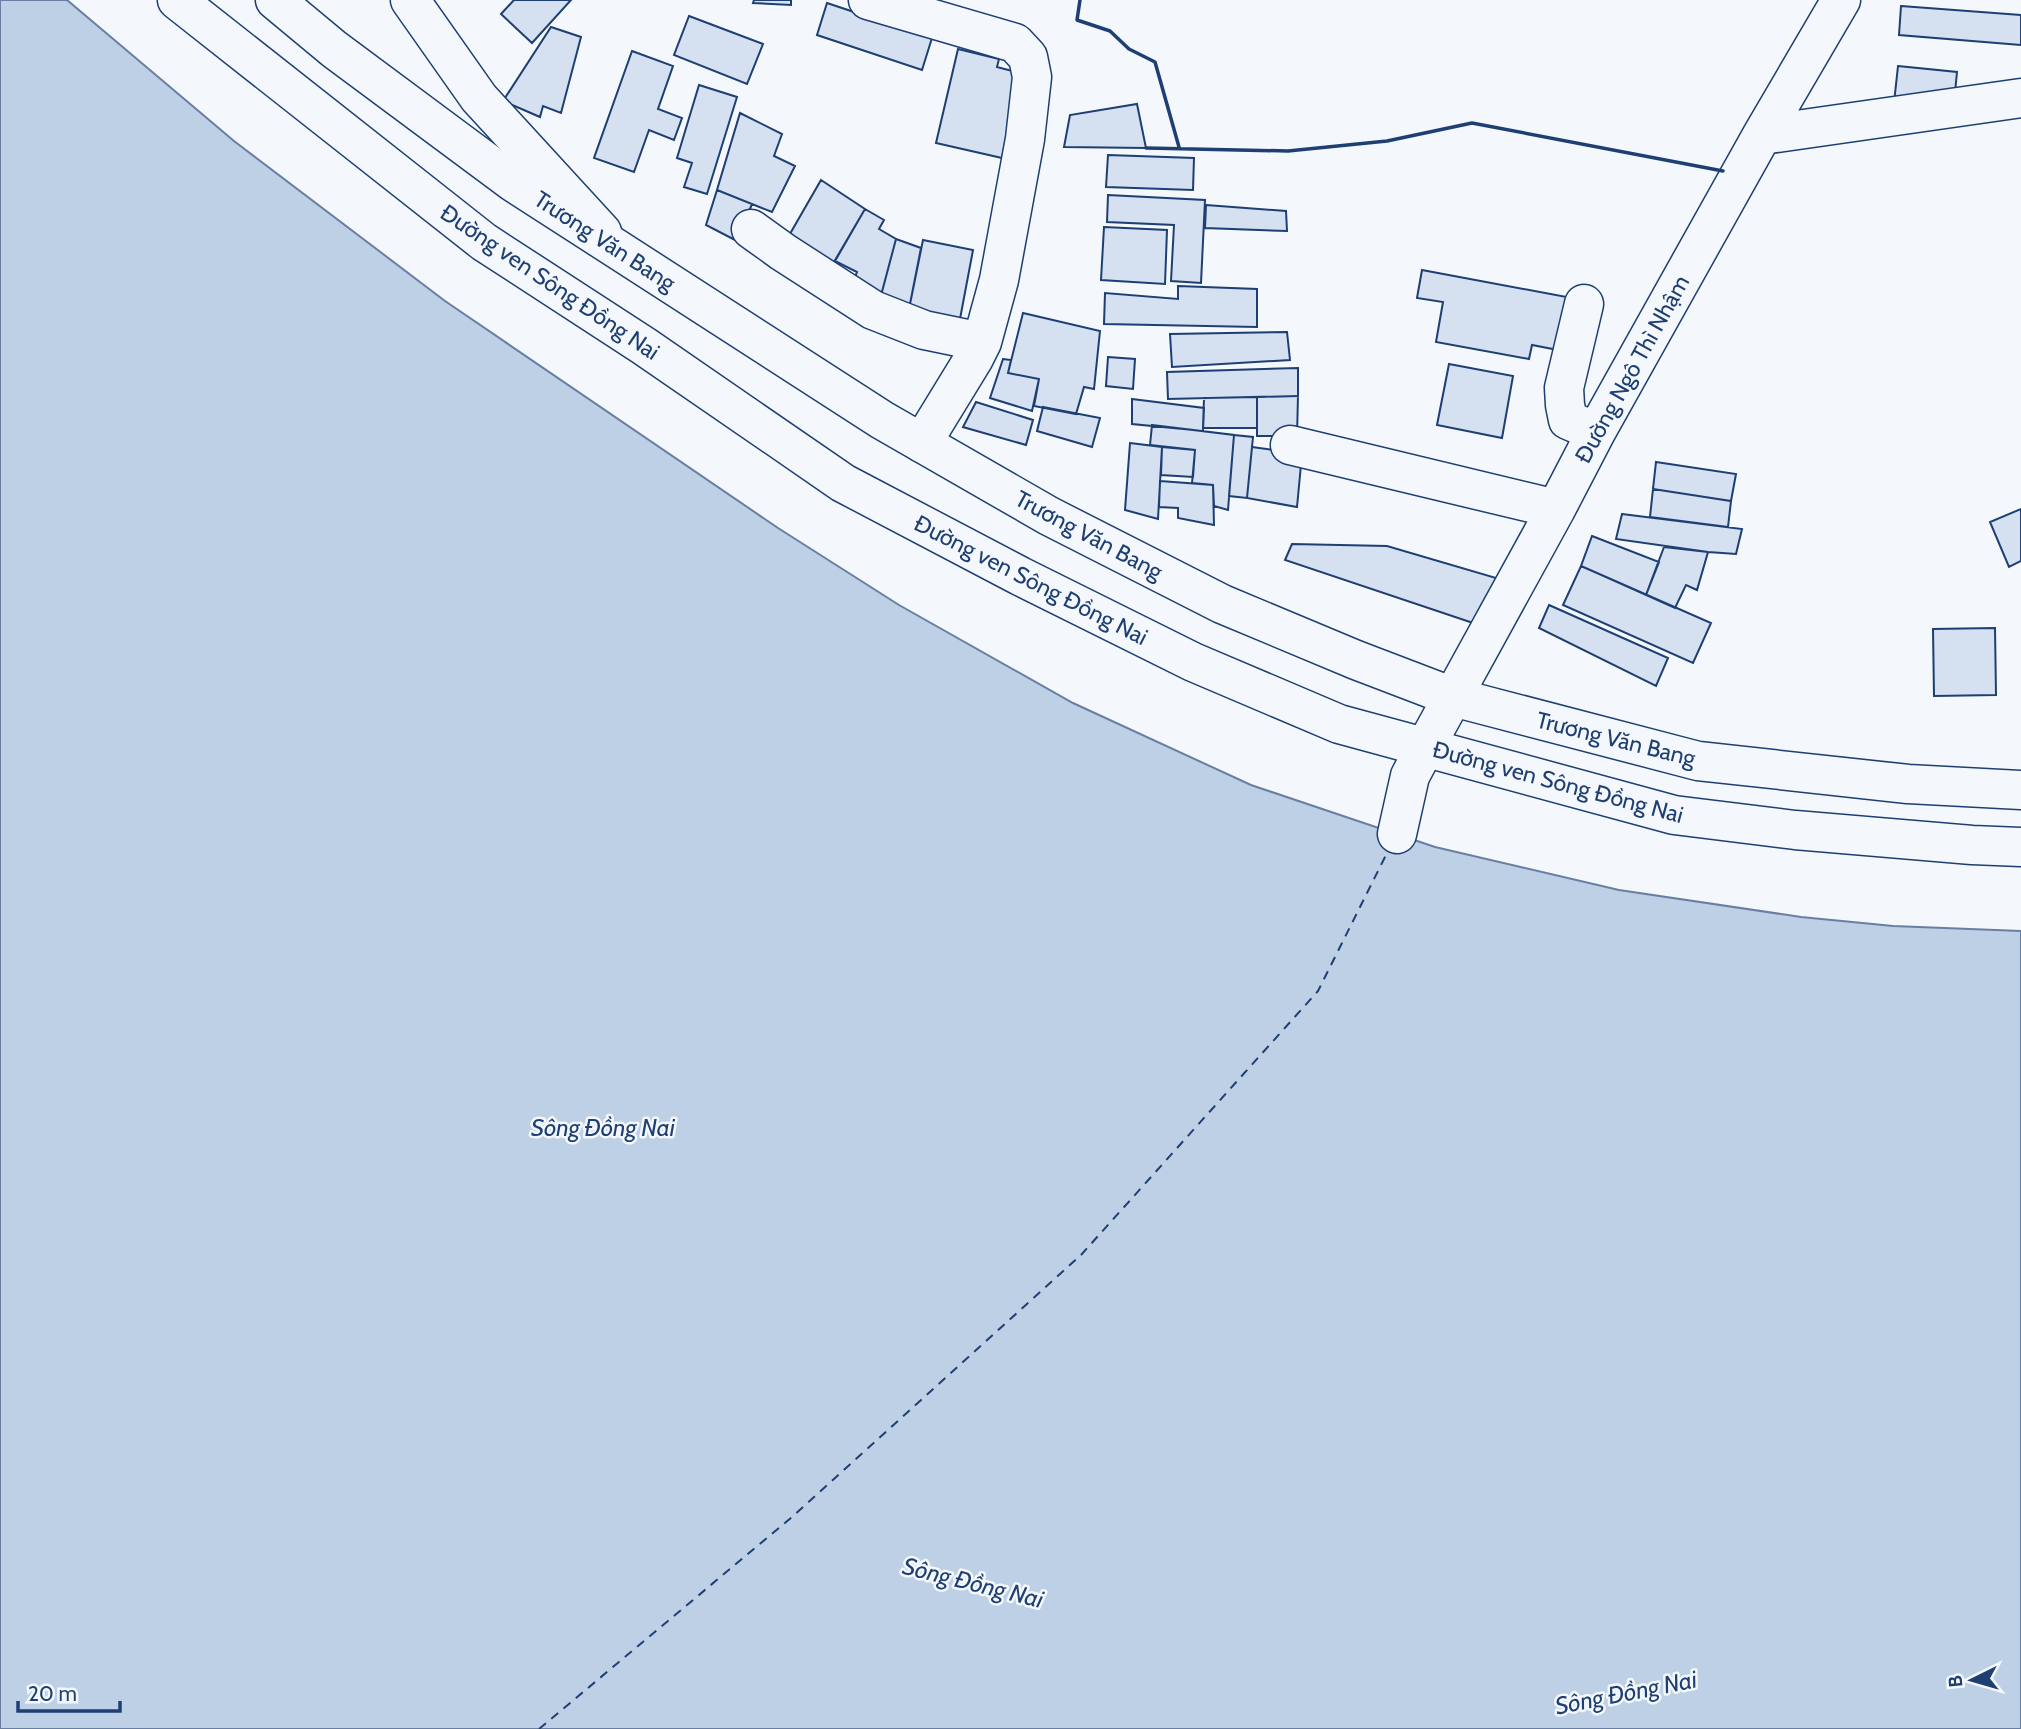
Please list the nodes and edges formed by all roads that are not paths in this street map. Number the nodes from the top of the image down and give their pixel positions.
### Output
1 (177, 0) edge
2 (275, 0) edge
3 (410, 0) edge
4 (868, 0) edge
5 (1841, 0) edge
6 (2021, 98) edge
7 (1762, 135) junction
8 (751, 229) dead end
9 (618, 250) junction
10 (1584, 304) dead end
11 (982, 342) junction
12 (1596, 432) junction
13 (922, 443) junction
14 (1290, 445) dead end
15 (1556, 509) junction
16 (1453, 697) junction
17 (1421, 755) junction
18 (2021, 790) edge
19 (1397, 834) dead end
20 (2021, 847) edge

1 - 17 main road, Đường ven Sông Đồng Nai
2 - 9 main road, Trương Văn Bang
3 - 9 main road
4 - 11 main road
5 - 7 main road, Đường Ngô Thì Nhậm
6 - 7 main road
7 - 12 main road, Đường Ngô Thì Nhậm
8 - 11 main road
9 - 13 main road, Trương Văn Bang
10 - 12 main road
11 - 13 main road
12 - 15 main road, Đường Ngô Thì Nhậm
13 - 16 main road, Trương Văn Bang
14 - 15 main road
15 - 16 main road, Đường Ngô Thì Nhậm
16 - 17 main road, Đường Ngô Thì Nhậm
16 - 18 main road, Trương Văn Bang
17 - 19 main road, Đường Ngô Thì Nhậm
17 - 20 main road, Đường ven Sông Đồng Nai

